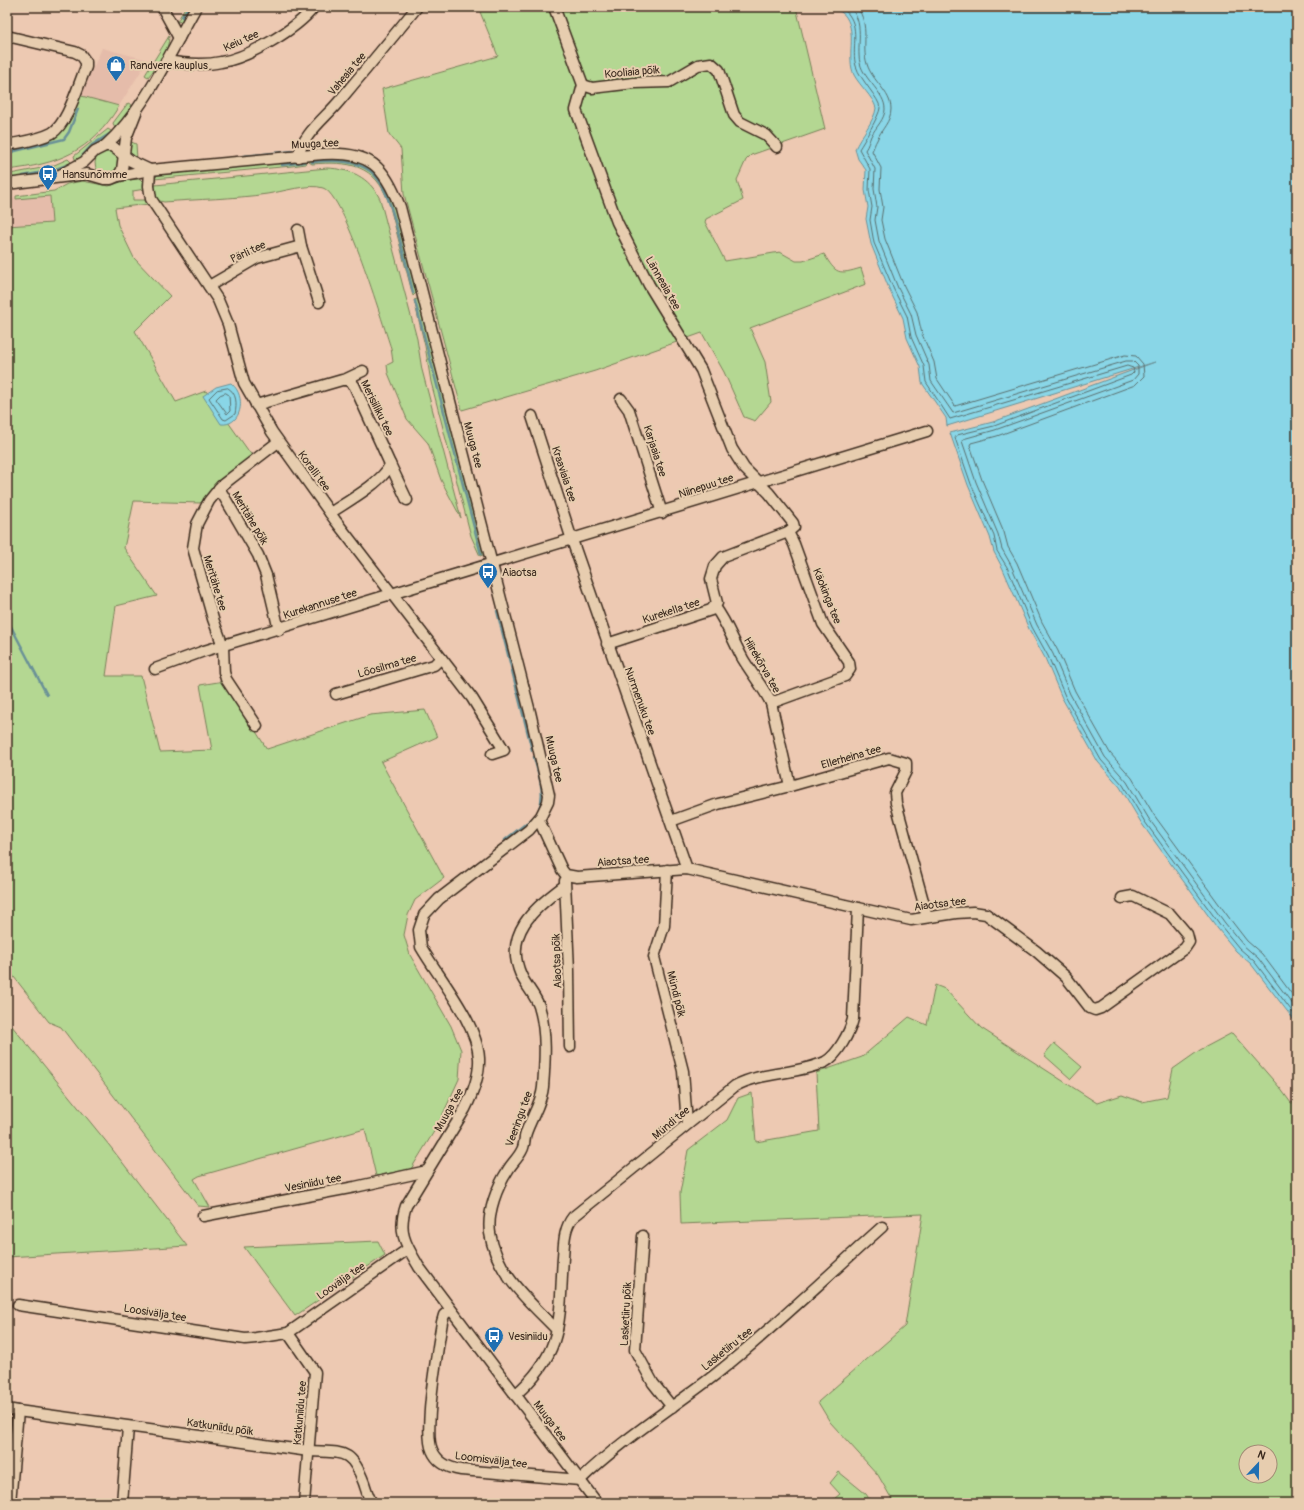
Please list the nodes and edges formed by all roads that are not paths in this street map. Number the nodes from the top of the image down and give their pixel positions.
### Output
1 (196, 7) edge
2 (314, 7) edge
3 (417, 7) edge
4 (554, 7) edge
5 (161, 8) edge
6 (7, 36) edge
7 (179, 38) junction
8 (166, 60) junction
9 (583, 85) junction
10 (137, 110) junction
11 (7, 145) edge
12 (105, 146) junction
13 (777, 147) dead end
14 (92, 155) junction
15 (123, 156) junction
16 (298, 156) junction
17 (150, 170) junction
18 (97, 176) junction
19 (118, 176) junction
20 (54, 177) junction
21 (7, 184) edge
22 (298, 230) dead end
23 (301, 246) junction
24 (209, 286) junction
25 (319, 302) dead end
26 (363, 371) dead end
27 (344, 380) junction
28 (621, 399) dead end
29 (256, 405) junction
30 (532, 416) dead end
31 (927, 431) dead end
32 (278, 442) junction
33 (390, 464) junction
34 (758, 482) junction
35 (219, 488) junction
36 (407, 500) dead end
37 (330, 513) junction
38 (662, 513) junction
39 (788, 532) junction
40 (572, 540) junction
41 (492, 563) junction
42 (392, 594) junction
43 (715, 607) junction
44 (279, 630) junction
45 (607, 644) junction
46 (224, 646) junction
47 (441, 658) junction
48 (155, 669) dead end
49 (336, 694) dead end
50 (770, 703) junction
51 (257, 726) dead end
52 (492, 754) dead end
53 (790, 786) junction
54 (539, 820) junction
55 (671, 821) junction
56 (686, 869) junction
57 (667, 870) junction
58 (566, 875) junction
59 (564, 886) junction
60 (1122, 898) dead end
61 (858, 908) junction
62 (926, 917) junction
63 (570, 1048) dead end
64 (687, 1124) junction
65 (427, 1171) junction
66 (203, 1216) dead end
67 (882, 1227) dead end
68 (643, 1236) dead end
69 (408, 1249) junction
70 (18, 1305) dead end
71 (450, 1310) junction
72 (557, 1330) junction
73 (288, 1333) junction
74 (515, 1395) junction
75 (672, 1406) junction
76 (7, 1409) edge
77 (18, 1411) junction
78 (128, 1427) junction
79 (308, 1451) junction
80 (580, 1480) junction
81 (10, 1503) edge
82 (122, 1503) edge
83 (304, 1503) edge
84 (372, 1503) edge
85 (597, 1503) edge

1 - 7 street
2 - 8 street, Keiu tee
3 - 16 street, Vaheaia tee
4 - 9 street
5 - 7 street
6 - 11 street
7 - 8 street
8 - 10 street
9 - 13 street, Kooliaia põik
9 - 34 street, Länneaia tee
10 - 12 street
10 - 15 street
12 - 14 street
12 - 15 street
14 - 18 street
14 - 20 street
15 - 17 street
15 - 19 street
16 - 17 street, Muuga tee
16 - 41 street, Muuga tee
17 - 19 street, Muuga tee
17 - 24 street, Koralli tee
18 - 19 street
18 - 20 street
20 - 21 street
22 - 23 street
23 - 24 street, Pärli tee
23 - 25 street
24 - 29 street, Koralli tee
26 - 27 street
27 - 29 street, Merisiiliku tee
27 - 33 street, Merisiiliku tee
28 - 38 street, Karjaaia tee
29 - 32 street, Koralli tee
30 - 40 street, Kraaviaia tee
31 - 34 street, Niinepuu tee
32 - 35 street, Meritähe tee
32 - 37 street, Koralli tee
33 - 36 street, Merisiiliku tee
33 - 37 street
34 - 38 street, Niinepuu tee
34 - 39 street, Käokinga tee
35 - 44 street, Meritähe põik
35 - 46 street, Meritähe tee
37 - 42 street, Koralli tee
38 - 40 street, Niinepuu tee
39 - 43 street, Kurekella tee
39 - 50 street, Käokinga tee
40 - 41 street, Niinepuu tee
40 - 45 street, Nurmenuku tee
41 - 42 street, Kurekannuse tee
41 - 54 street, Muuga tee
42 - 44 street, Kurekannuse tee
42 - 47 street, Koralli tee
43 - 45 street, Kurekella tee
43 - 50 street, Hiirekõrva tee
44 - 46 street, Kurekannuse tee
45 - 55 street, Nurmenuku tee
46 - 48 street, Kurekannuse tee
46 - 51 street
47 - 49 street, Lõosilma tee
47 - 52 street, Koralli tee
50 - 53 street, Hiirekõrva tee
53 - 55 street, Ellerheina tee
53 - 62 street, Ellerheina tee
54 - 58 street
54 - 65 street, Muuga tee
55 - 56 street, Nurmenuku tee
56 - 57 street, Aiaotsa tee
56 - 61 street, Aiaotsa tee
57 - 58 street, Aiaotsa tee
57 - 64 street, Mündi põik
58 - 59 street, Aiaotsa põik
59 - 63 street, Aiaotsa põik
59 - 72 street, Veeringu tee
60 - 62 street, Aiaotsa tee
61 - 62 street, Aiaotsa tee
61 - 64 street, Mündi tee
64 - 72 street, Mündi tee
65 - 66 street, Vesiniidu tee
65 - 69 street, Muuga tee
67 - 75 street, Lasketiiru tee
68 - 75 street, Lasketiiru põik
69 - 71 street, Muuga tee
69 - 73 street, Loovälja tee
70 - 73 street, Loosivälja tee
71 - 74 street, Muuga tee
71 - 80 street, Loomisvälja tee
72 - 74 street, Mündi tee
73 - 79 street, Katkuniidu tee
74 - 80 street, Muuga tee
75 - 80 street, Lasketiiru tee
76 - 77 street, Katkuniidu põik
77 - 78 street, Katkuniidu põik
77 - 81 street
78 - 79 street, Katkuniidu põik
78 - 82 street
79 - 83 street, Katkuniidu tee
79 - 84 street, Katkuniidu põik
80 - 85 street, Muuga tee

